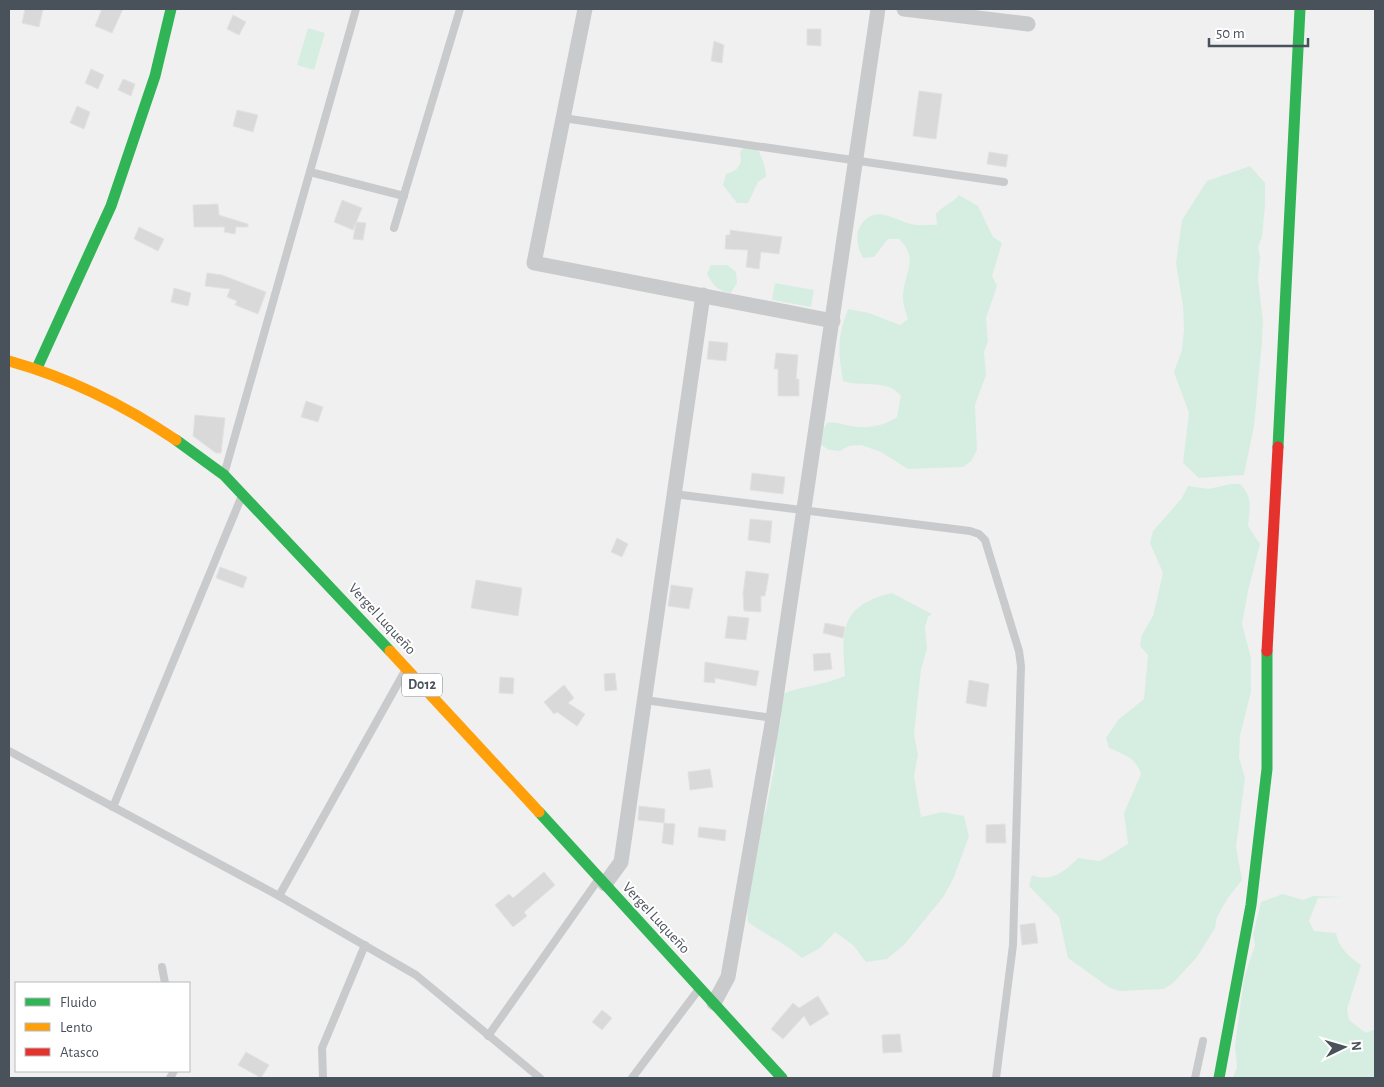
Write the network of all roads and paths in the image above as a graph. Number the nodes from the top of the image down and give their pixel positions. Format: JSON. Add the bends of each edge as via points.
{"nodes":[{"id":1,"x":171,"y":9,"type":"edge"},
{"id":2,"x":356,"y":9,"type":"edge"},
{"id":3,"x":460,"y":9,"type":"edge"},
{"id":4,"x":585,"y":9,"type":"edge"},
{"id":5,"x":878,"y":9,"type":"edge"},
{"id":6,"x":904,"y":9,"type":"edge"},
{"id":7,"x":1300,"y":9,"type":"edge"},
{"id":8,"x":1028,"y":24,"type":"dead end"},
{"id":9,"x":563,"y":118,"type":"junction"},
{"id":10,"x":856,"y":160,"type":"junction"},
{"id":11,"x":310,"y":172,"type":"junction"},
{"id":12,"x":1004,"y":182,"type":"dead end"},
{"id":13,"x":404,"y":196,"type":"junction"},
{"id":14,"x":394,"y":228,"type":"dead end"},
{"id":15,"x":703,"y":296,"type":"junction"},
{"id":16,"x":832,"y":321,"type":"junction"},
{"id":17,"x":9,"y":361,"type":"edge"},
{"id":18,"x":37,"y":368,"type":"junction"},
{"id":19,"x":224,"y":475,"type":"junction"},
{"id":20,"x":243,"y":494,"type":"junction"},
{"id":21,"x":674,"y":494,"type":"junction"},
{"id":22,"x":805,"y":511,"type":"junction"},
{"id":23,"x":406,"y":668,"type":"junction"},
{"id":24,"x":645,"y":700,"type":"junction"},
{"id":25,"x":773,"y":718,"type":"junction"},
{"id":26,"x":9,"y":751,"type":"edge"},
{"id":27,"x":113,"y":807,"type":"junction"},
{"id":28,"x":602,"y":881,"type":"junction"},
{"id":29,"x":279,"y":896,"type":"junction"},
{"id":30,"x":365,"y":945,"type":"junction"},
{"id":31,"x":162,"y":967,"type":"dead end"},
{"id":32,"x":165,"y":982,"type":"edge"},
{"id":33,"x":700,"y":987,"type":"junction"},
{"id":34,"x":714,"y":1003,"type":"junction"},
{"id":35,"x":488,"y":1036,"type":"junction"},
{"id":36,"x":1203,"y":1041,"type":"dead end"},
{"id":37,"x":323,"y":1078,"type":"edge"},
{"id":38,"x":540,"y":1078,"type":"edge"},
{"id":39,"x":632,"y":1078,"type":"edge"},
{"id":40,"x":782,"y":1078,"type":"edge"},
{"id":41,"x":996,"y":1078,"type":"edge"},
{"id":42,"x":1195,"y":1078,"type":"edge"},
{"id":43,"x":1219,"y":1078,"type":"edge"}],
"edges":[{"from":1,"to":18,"type":"street","via":[[155,76],[111,206]]},
{"from":2,"to":11,"type":"lane"},
{"from":3,"to":13,"type":"lane"},
{"from":4,"to":9,"type":"street"},
{"from":5,"to":10,"type":"street"},
{"from":6,"to":8,"type":"street"},
{"from":7,"to":43,"type":"street","via":[[1268,649],[1267,769],[1251,904]]},
{"from":9,"to":10,"type":"lane"},
{"from":9,"to":15,"type":"street","via":[[534,263]]},
{"from":10,"to":12,"type":"lane"},
{"from":10,"to":16,"type":"street"},
{"from":11,"to":13,"type":"lane"},
{"from":11,"to":19,"type":"lane"},
{"from":13,"to":14,"type":"lane"},
{"from":15,"to":16,"type":"street"},
{"from":15,"to":21,"type":"street"},
{"from":16,"to":22,"type":"street"},
{"from":17,"to":18,"type":"street","name":"Vergel Luqueño","number":"D012"},
{"from":18,"to":19,"type":"street","name":"Vergel Luqueño","number":"D012","via":[[71,380],[115,403]]},
{"from":19,"to":20,"type":"street","name":"Vergel Luqueño","number":"D012"},
{"from":20,"to":23,"type":"street","name":"Vergel Luqueño","number":"D012"},
{"from":20,"to":27,"type":"lane"},
{"from":21,"to":22,"type":"lane"},
{"from":21,"to":24,"type":"street"},
{"from":22,"to":25,"type":"street"},
{"from":22,"to":41,"type":"lane","via":[[970,531],[980,534],[990,550],[1021,666],[1013,945]]},
{"from":23,"to":28,"type":"street","name":"Vergel Luqueño","number":"D012"},
{"from":23,"to":29,"type":"lane"},
{"from":24,"to":25,"type":"lane"},
{"from":24,"to":28,"type":"street","via":[[621,862]]},
{"from":25,"to":34,"type":"street","via":[[728,977]]},
{"from":26,"to":27,"type":"lane"},
{"from":27,"to":29,"type":"lane"},
{"from":28,"to":33,"type":"street","name":"Vergel Luqueño","number":"D012"},
{"from":28,"to":35,"type":"lane"},
{"from":29,"to":30,"type":"lane"},
{"from":30,"to":35,"type":"lane","via":[[416,975]]},
{"from":30,"to":37,"type":"lane","via":[[322,1048]]},
{"from":31,"to":32,"type":"lane"},
{"from":33,"to":34,"type":"street","name":"Vergel Luqueño","number":"D012"},
{"from":33,"to":39,"type":"lane"},
{"from":34,"to":40,"type":"street","name":"Vergel Luqueño","number":"D012"},
{"from":35,"to":38,"type":"lane"},
{"from":36,"to":42,"type":"lane"}]}
